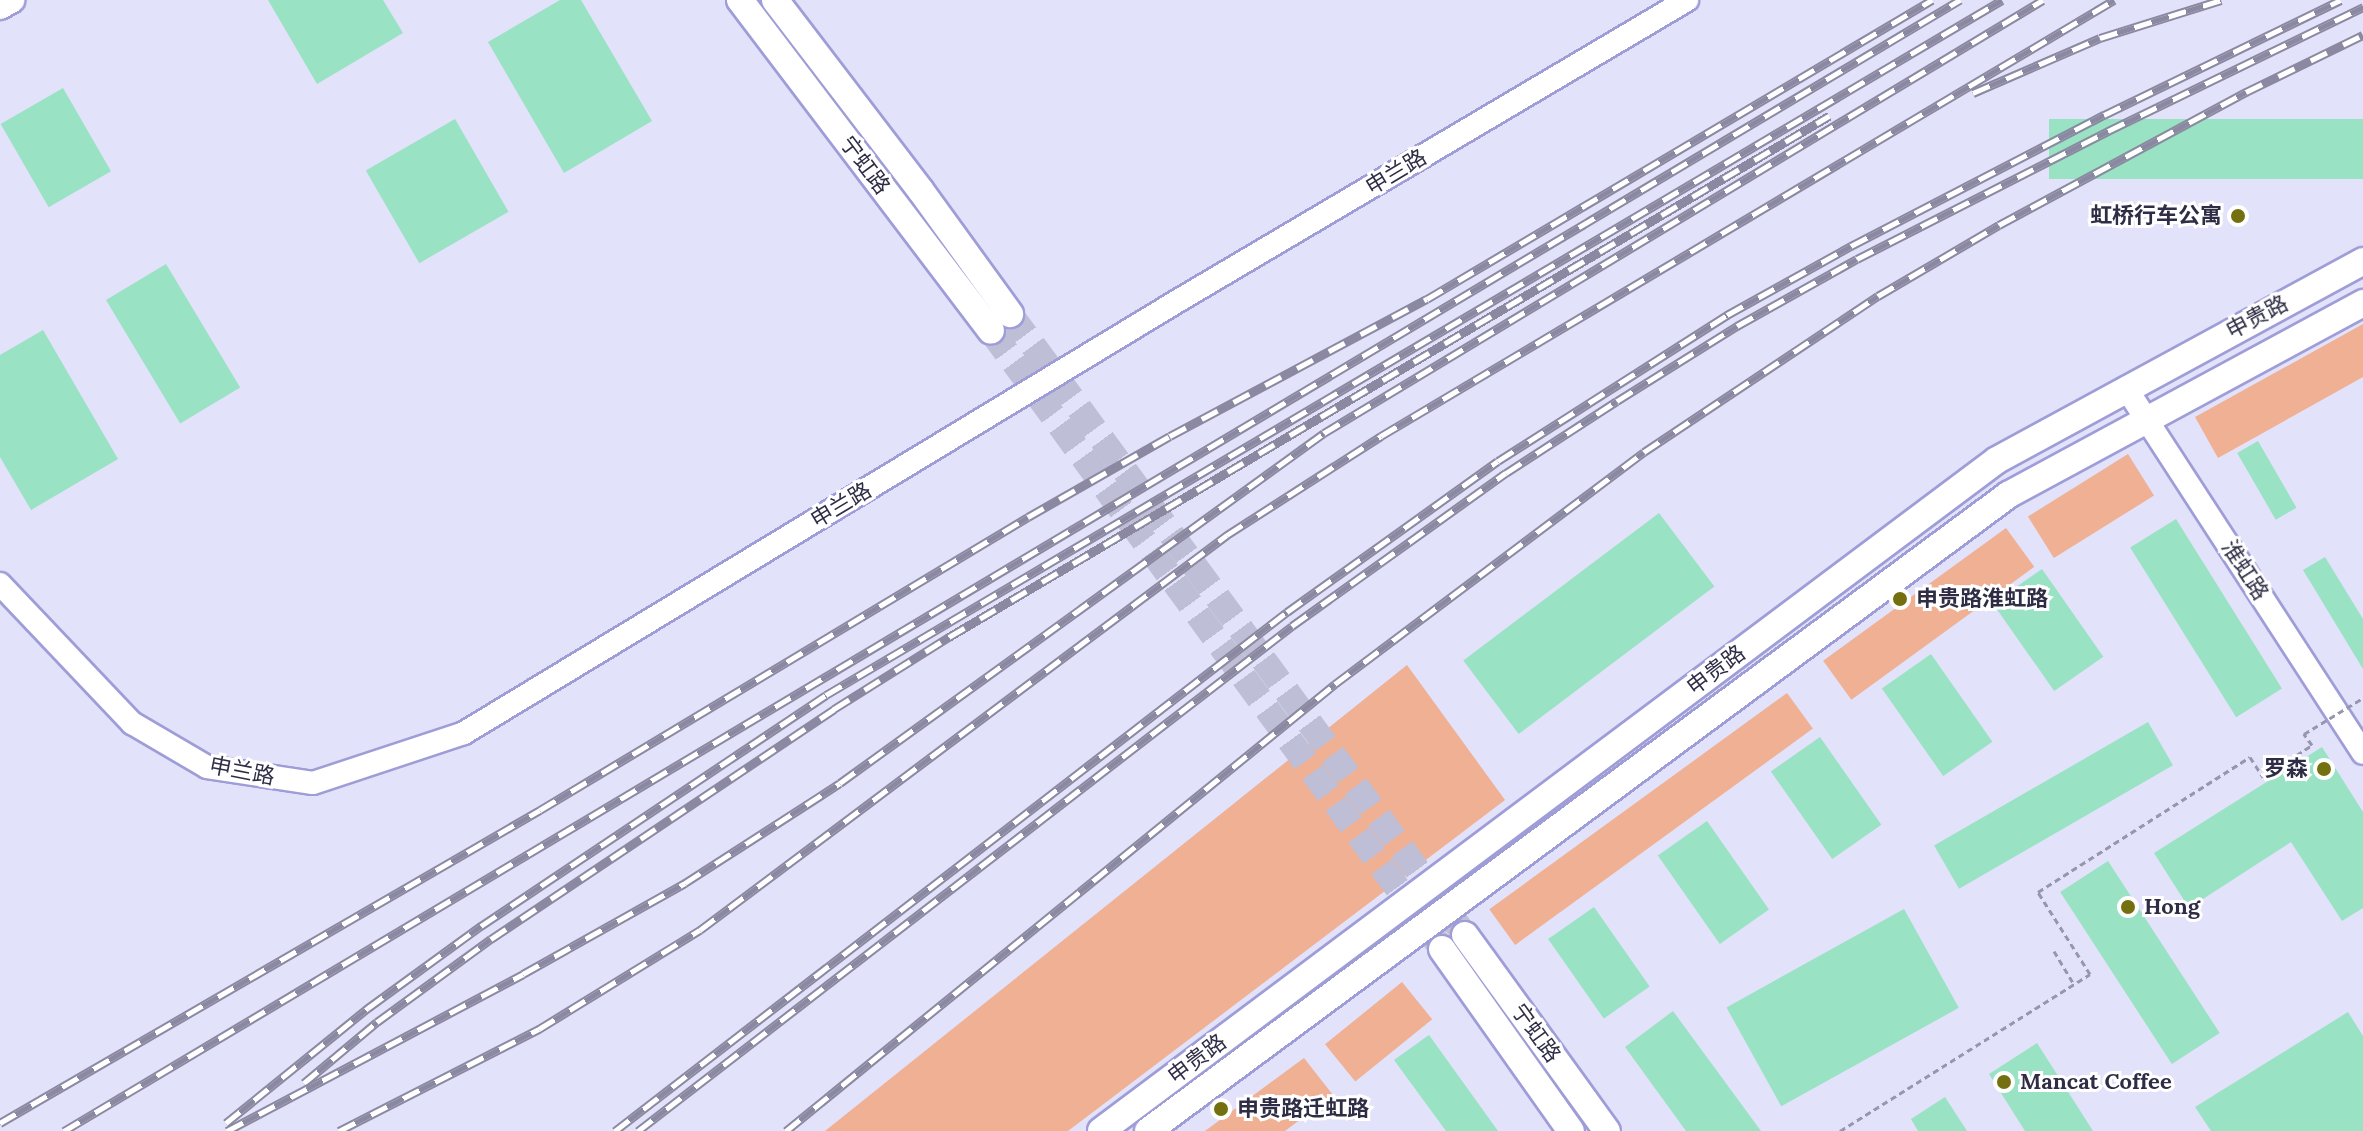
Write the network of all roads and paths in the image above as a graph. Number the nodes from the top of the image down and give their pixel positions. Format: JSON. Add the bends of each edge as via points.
{"nodes":[{"id":1,"x":11,"y":0,"type":"edge"},
{"id":2,"x":740,"y":0,"type":"edge"},
{"id":3,"x":775,"y":0,"type":"edge"},
{"id":4,"x":1687,"y":0,"type":"edge"},
{"id":5,"x":0,"y":6,"type":"edge"},
{"id":6,"x":2363,"y":261,"type":"edge"},
{"id":7,"x":2363,"y":303,"type":"edge"},
{"id":8,"x":2126,"y":388,"type":"junction"},
{"id":9,"x":2149,"y":422,"type":"junction"},
{"id":10,"x":0,"y":584,"type":"edge"},
{"id":11,"x":2363,"y":698,"type":"edge"},
{"id":12,"x":2337,"y":714,"type":"junction"},
{"id":13,"x":2363,"y":753,"type":"edge"},
{"id":14,"x":1465,"y":935,"type":"tunnel mouth"},
{"id":15,"x":1442,"y":949,"type":"tunnel mouth"},
{"id":16,"x":2054,"y":951,"type":"dead end"},
{"id":17,"x":2074,"y":984,"type":"junction"},
{"id":18,"x":1101,"y":1131,"type":"edge"},
{"id":19,"x":1148,"y":1131,"type":"edge"},
{"id":20,"x":1571,"y":1131,"type":"edge"},
{"id":21,"x":1607,"y":1131,"type":"edge"},
{"id":22,"x":1840,"y":1131,"type":"edge"}],
"edges":[{"from":1,"to":5,"type":"main road"},
{"from":2,"to":3,"type":"main road","name":"宁虹路","via":[[1000,323],[921,191]]},
{"from":4,"to":10,"type":"street","name":"申兰路","via":[[464,733],[313,783],[207,767],[132,723]]},
{"from":6,"to":8,"type":"main road","name":"申贵路"},
{"from":7,"to":9,"type":"main road","name":"申贵路"},
{"from":8,"to":9,"type":"street","name":"淮虹路"},
{"from":8,"to":18,"type":"main road","name":"申贵路","via":[[1997,460]]},
{"from":9,"to":12,"type":"street","name":"淮虹路"},
{"from":9,"to":19,"type":"main road","name":"申贵路","via":[[2008,495]]},
{"from":11,"to":12,"type":"path","bridge":true},
{"from":12,"to":13,"type":"street","name":"淮虹路"},
{"from":12,"to":17,"type":"path","bridge":true,"via":[[2304,734],[2312,745],[2263,777],[2250,757],[2038,892],[2090,974]]},
{"from":14,"to":21,"type":"main road","name":"宁虹路"},
{"from":15,"to":20,"type":"main road","name":"宁虹路"},
{"from":16,"to":17,"type":"path"},
{"from":17,"to":22,"type":"path","bridge":true}]}
